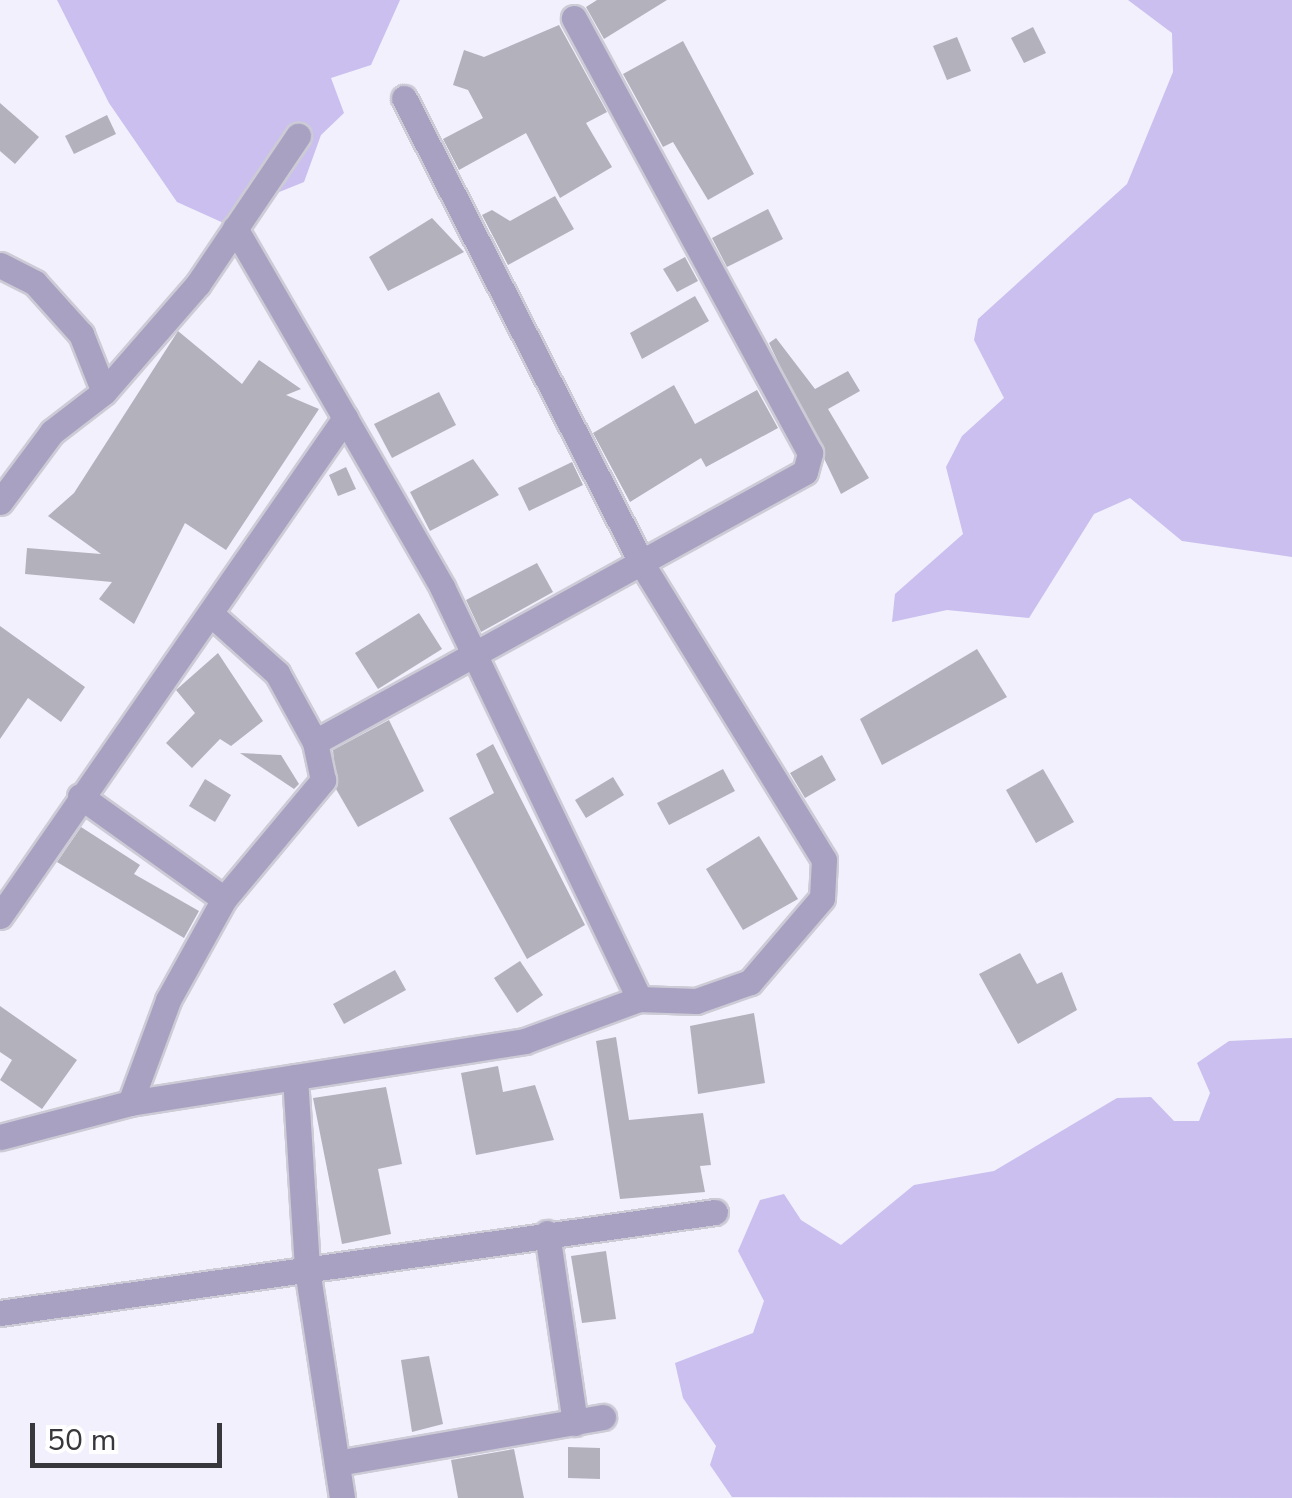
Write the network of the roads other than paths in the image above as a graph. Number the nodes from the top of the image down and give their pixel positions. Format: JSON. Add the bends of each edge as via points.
{"nodes":[{"id":1,"x":574,"y":18,"type":"dead end"},
{"id":2,"x":404,"y":98,"type":"dead end"},
{"id":3,"x":298,"y":136,"type":"dead end"},
{"id":4,"x":235,"y":228,"type":"junction"},
{"id":5,"x":0,"y":265,"type":"edge"},
{"id":6,"x":104,"y":392,"type":"junction"},
{"id":7,"x":345,"y":418,"type":"junction"},
{"id":8,"x":0,"y":502,"type":"edge"},
{"id":9,"x":642,"y":564,"type":"junction"},
{"id":10,"x":211,"y":614,"type":"junction"},
{"id":11,"x":476,"y":657,"type":"junction"},
{"id":12,"x":315,"y":742,"type":"junction"},
{"id":13,"x":80,"y":796,"type":"junction"},
{"id":14,"x":224,"y":899,"type":"junction"},
{"id":15,"x":4,"y":901,"type":"edge"},
{"id":16,"x":639,"y":999,"type":"junction"},
{"id":17,"x":295,"y":1076,"type":"junction"},
{"id":18,"x":130,"y":1103,"type":"junction"},
{"id":19,"x":0,"y":1137,"type":"edge"},
{"id":20,"x":714,"y":1212,"type":"dead end"},
{"id":21,"x":547,"y":1233,"type":"junction"},
{"id":22,"x":307,"y":1269,"type":"junction"},
{"id":23,"x":0,"y":1313,"type":"edge"},
{"id":24,"x":603,"y":1417,"type":"dead end"},
{"id":25,"x":575,"y":1423,"type":"junction"},
{"id":26,"x":336,"y":1463,"type":"junction"},
{"id":27,"x":342,"y":1498,"type":"edge"}],
"edges":[{"from":1,"to":9,"type":"street","via":[[810,453],[805,472]]},
{"from":2,"to":9,"type":"street"},
{"from":3,"to":4,"type":"street"},
{"from":4,"to":6,"type":"street"},
{"from":4,"to":7,"type":"street"},
{"from":5,"to":6,"type":"street","via":[[35,283],[81,334]]},
{"from":6,"to":8,"type":"street","via":[[52,432]]},
{"from":7,"to":10,"type":"street"},
{"from":7,"to":11,"type":"street"},
{"from":9,"to":11,"type":"street"},
{"from":9,"to":16,"type":"street","via":[[829,880],[750,982],[696,1000]]},
{"from":10,"to":12,"type":"street","via":[[277,672]]},
{"from":10,"to":13,"type":"street"},
{"from":11,"to":12,"type":"street"},
{"from":11,"to":16,"type":"street"},
{"from":12,"to":14,"type":"street","via":[[323,780],[316,793]]},
{"from":13,"to":14,"type":"street"},
{"from":13,"to":15,"type":"street"},
{"from":14,"to":18,"type":"street","via":[[168,1000]]},
{"from":16,"to":17,"type":"street","via":[[525,1041]]},
{"from":17,"to":18,"type":"street"},
{"from":17,"to":22,"type":"street"},
{"from":18,"to":19,"type":"street"},
{"from":20,"to":21,"type":"street"},
{"from":21,"to":22,"type":"street"},
{"from":21,"to":25,"type":"street"},
{"from":22,"to":23,"type":"street"},
{"from":22,"to":26,"type":"street"},
{"from":24,"to":25,"type":"street"},
{"from":25,"to":26,"type":"street"},
{"from":26,"to":27,"type":"street"}]}
